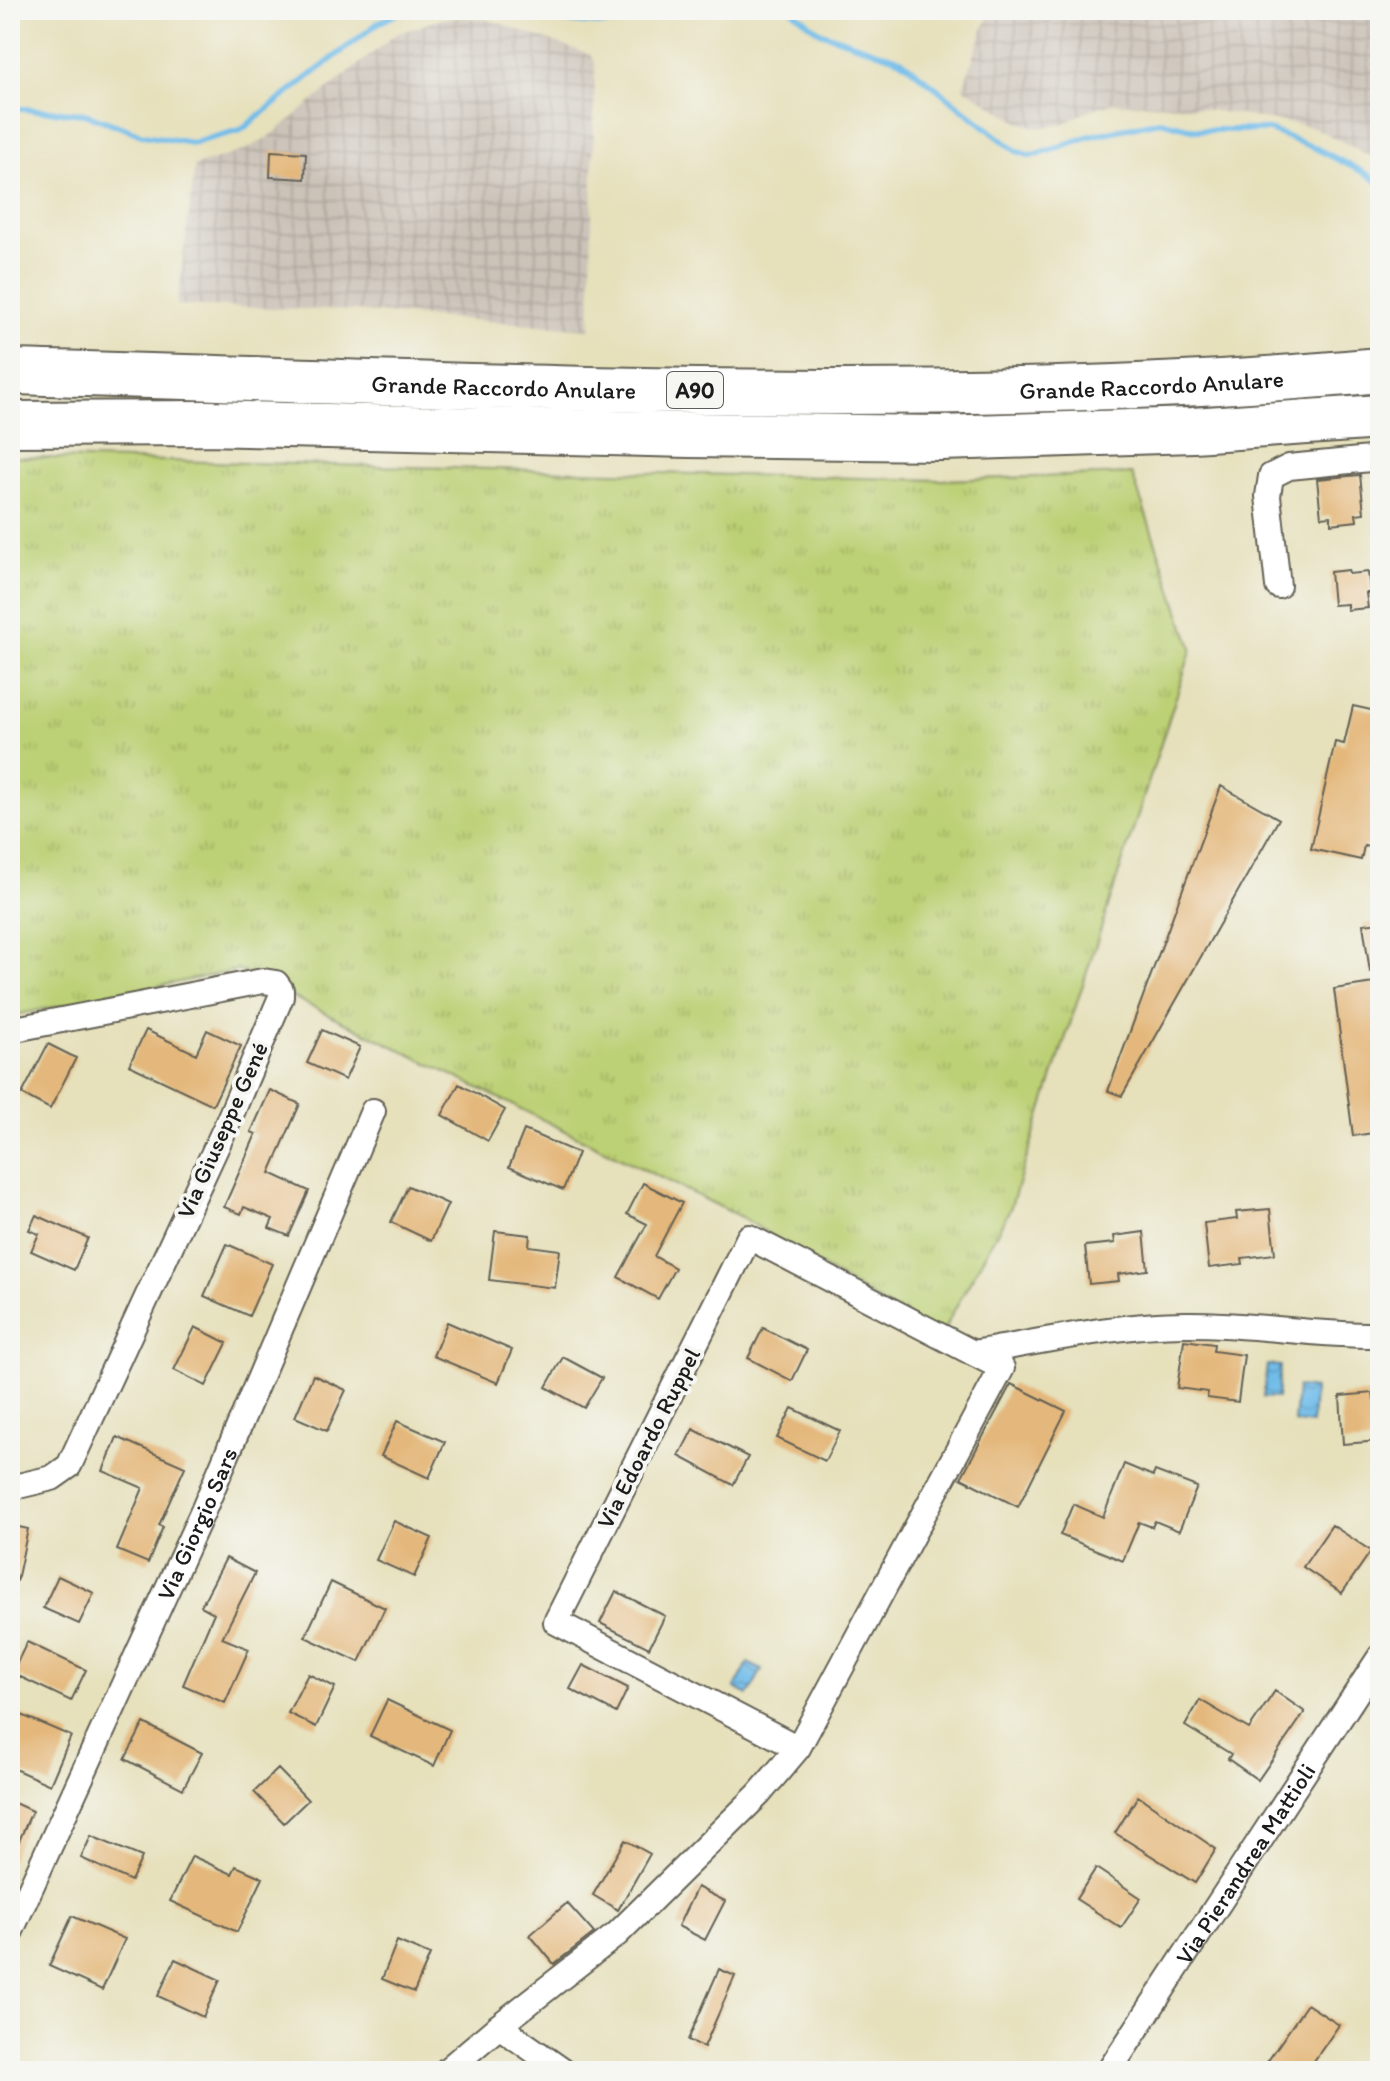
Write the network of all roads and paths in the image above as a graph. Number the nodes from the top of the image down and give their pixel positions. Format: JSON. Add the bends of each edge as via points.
{"nodes":[{"id":1,"x":1380,"y":370,"type":"edge"},
{"id":2,"x":10,"y":372,"type":"edge"},
{"id":3,"x":1380,"y":417,"type":"edge"},
{"id":4,"x":10,"y":424,"type":"edge"},
{"id":5,"x":1380,"y":458,"type":"edge"},
{"id":6,"x":1278,"y":586,"type":"dead end"},
{"id":7,"x":10,"y":1030,"type":"edge"},
{"id":8,"x":373,"y":1111,"type":"dead end"},
{"id":9,"x":1380,"y":1335,"type":"edge"},
{"id":10,"x":973,"y":1353,"type":"junction"},
{"id":11,"x":10,"y":1488,"type":"edge"},
{"id":12,"x":1380,"y":1657,"type":"edge"},
{"id":13,"x":798,"y":1748,"type":"junction"},
{"id":14,"x":10,"y":1933,"type":"edge"},
{"id":15,"x":499,"y":2026,"type":"junction"},
{"id":16,"x":446,"y":2071,"type":"edge"},
{"id":17,"x":563,"y":2071,"type":"edge"},
{"id":18,"x":1109,"y":2071,"type":"edge"}],
"edges":[{"from":1,"to":2,"type":"highway","name":"Grande Raccordo Anulare","number":"A90","via":[[938,393]]},
{"from":3,"to":4,"type":"highway","name":"Grande Raccordo Anulare","number":"A90","via":[[941,438]]},
{"from":5,"to":6,"type":"street","via":[[1289,467],[1271,476],[1268,496]]},
{"from":7,"to":11,"type":"street","name":"Via Giuseppe Gené","via":[[263,981],[276,983],[281,990],[227,1124],[74,1457],[52,1478]]},
{"from":8,"to":14,"type":"street","name":"Via Giorgio Sars","via":[[203,1511]]},
{"from":9,"to":10,"type":"street","via":[[1163,1325]]},
{"from":10,"to":13,"type":"street","name":"Via Edoardo Ruppel","via":[[1002,1368]]},
{"from":10,"to":13,"type":"street","name":"Via Edoardo Ruppel","via":[[749,1237],[556,1622]]},
{"from":12,"to":18,"type":"street","name":"Via Pierandrea Mattioli"},
{"from":13,"to":15,"type":"street","name":"Via Edoardo Ruppel","via":[[759,1794],[617,1934]]},
{"from":15,"to":16,"type":"street","name":"Via Edoardo Ruppel"},
{"from":15,"to":17,"type":"street"}]}
